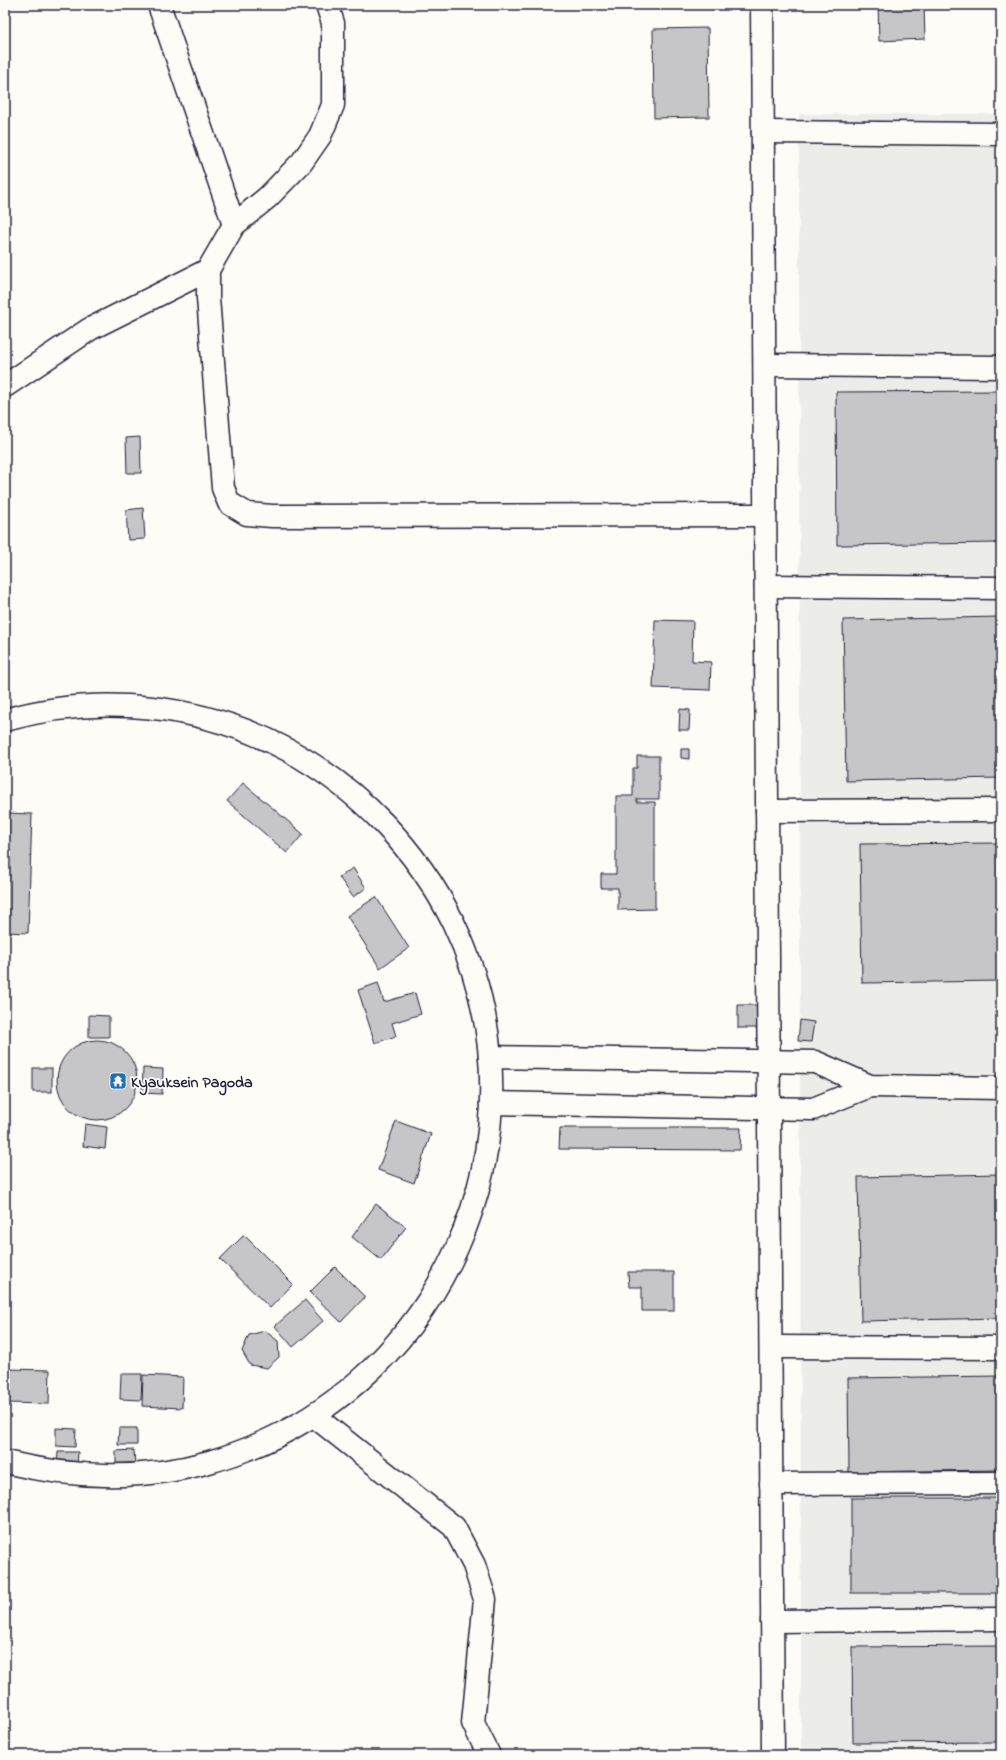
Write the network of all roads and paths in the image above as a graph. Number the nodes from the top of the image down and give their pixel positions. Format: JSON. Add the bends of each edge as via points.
{"nodes":[{"id":1,"x":159,"y":5,"type":"edge"},
{"id":2,"x":327,"y":5,"type":"edge"},
{"id":3,"x":762,"y":5,"type":"edge"},
{"id":4,"x":763,"y":132,"type":"junction"},
{"id":5,"x":1001,"y":134,"type":"edge"},
{"id":6,"x":234,"y":225,"type":"junction"},
{"id":7,"x":208,"y":270,"type":"junction"},
{"id":8,"x":765,"y":364,"type":"junction"},
{"id":9,"x":1001,"y":367,"type":"edge"},
{"id":10,"x":5,"y":386,"type":"edge"},
{"id":11,"x":765,"y":515,"type":"junction"},
{"id":12,"x":766,"y":586,"type":"junction"},
{"id":13,"x":1001,"y":588,"type":"edge"},
{"id":14,"x":5,"y":720,"type":"edge"},
{"id":15,"x":1001,"y":810,"type":"edge"},
{"id":16,"x":767,"y":811,"type":"junction"},
{"id":17,"x":490,"y":1057,"type":"junction"},
{"id":18,"x":769,"y":1061,"type":"junction"},
{"id":19,"x":870,"y":1086,"type":"junction"},
{"id":20,"x":1001,"y":1088,"type":"edge"},
{"id":21,"x":491,"y":1102,"type":"junction"},
{"id":22,"x":769,"y":1108,"type":"junction"},
{"id":23,"x":771,"y":1347,"type":"junction"},
{"id":24,"x":1001,"y":1348,"type":"edge"},
{"id":25,"x":314,"y":1416,"type":"junction"},
{"id":26,"x":5,"y":1462,"type":"edge"},
{"id":27,"x":1001,"y":1483,"type":"edge"},
{"id":28,"x":771,"y":1484,"type":"junction"},
{"id":29,"x":1001,"y":1619,"type":"edge"},
{"id":30,"x":772,"y":1621,"type":"junction"},
{"id":31,"x":489,"y":1755,"type":"edge"},
{"id":32,"x":772,"y":1755,"type":"edge"}],
"edges":[{"from":1,"to":6,"type":"street"},
{"from":2,"to":6,"type":"street","via":[[333,23],[333,105],[320,136],[302,162],[268,197]]},
{"from":3,"to":4,"type":"street"},
{"from":4,"to":5,"type":"street"},
{"from":4,"to":8,"type":"street"},
{"from":6,"to":7,"type":"street"},
{"from":7,"to":10,"type":"street","via":[[90,329]]},
{"from":7,"to":11,"type":"street","via":[[223,488],[229,503],[247,514]]},
{"from":8,"to":9,"type":"street"},
{"from":8,"to":11,"type":"street"},
{"from":11,"to":12,"type":"street"},
{"from":12,"to":13,"type":"street"},
{"from":12,"to":16,"type":"street"},
{"from":14,"to":17,"type":"street","via":[[69,707],[100,705],[160,708],[190,714],[248,732],[303,758],[328,775],[375,814],[415,860],[432,885],[461,939],[472,968],[480,997]]},
{"from":15,"to":16,"type":"street"},
{"from":16,"to":18,"type":"street"},
{"from":17,"to":18,"type":"street"},
{"from":17,"to":21,"type":"street"},
{"from":18,"to":19,"type":"street","via":[[815,1062]]},
{"from":18,"to":22,"type":"street"},
{"from":19,"to":20,"type":"street"},
{"from":19,"to":22,"type":"street","via":[[813,1109]]},
{"from":21,"to":22,"type":"street"},
{"from":21,"to":25,"type":"street","via":[[483,1170],[473,1209],[449,1266],[413,1324],[391,1350],[342,1396]]},
{"from":22,"to":23,"type":"street"},
{"from":23,"to":24,"type":"street"},
{"from":23,"to":28,"type":"street"},
{"from":25,"to":26,"type":"street","via":[[235,1454],[207,1463],[149,1474],[83,1475]]},
{"from":25,"to":31,"type":"street","via":[[454,1527],[474,1565],[485,1599],[473,1723]]},
{"from":27,"to":28,"type":"street"},
{"from":28,"to":30,"type":"street"},
{"from":29,"to":30,"type":"street"},
{"from":30,"to":32,"type":"street"}]}
